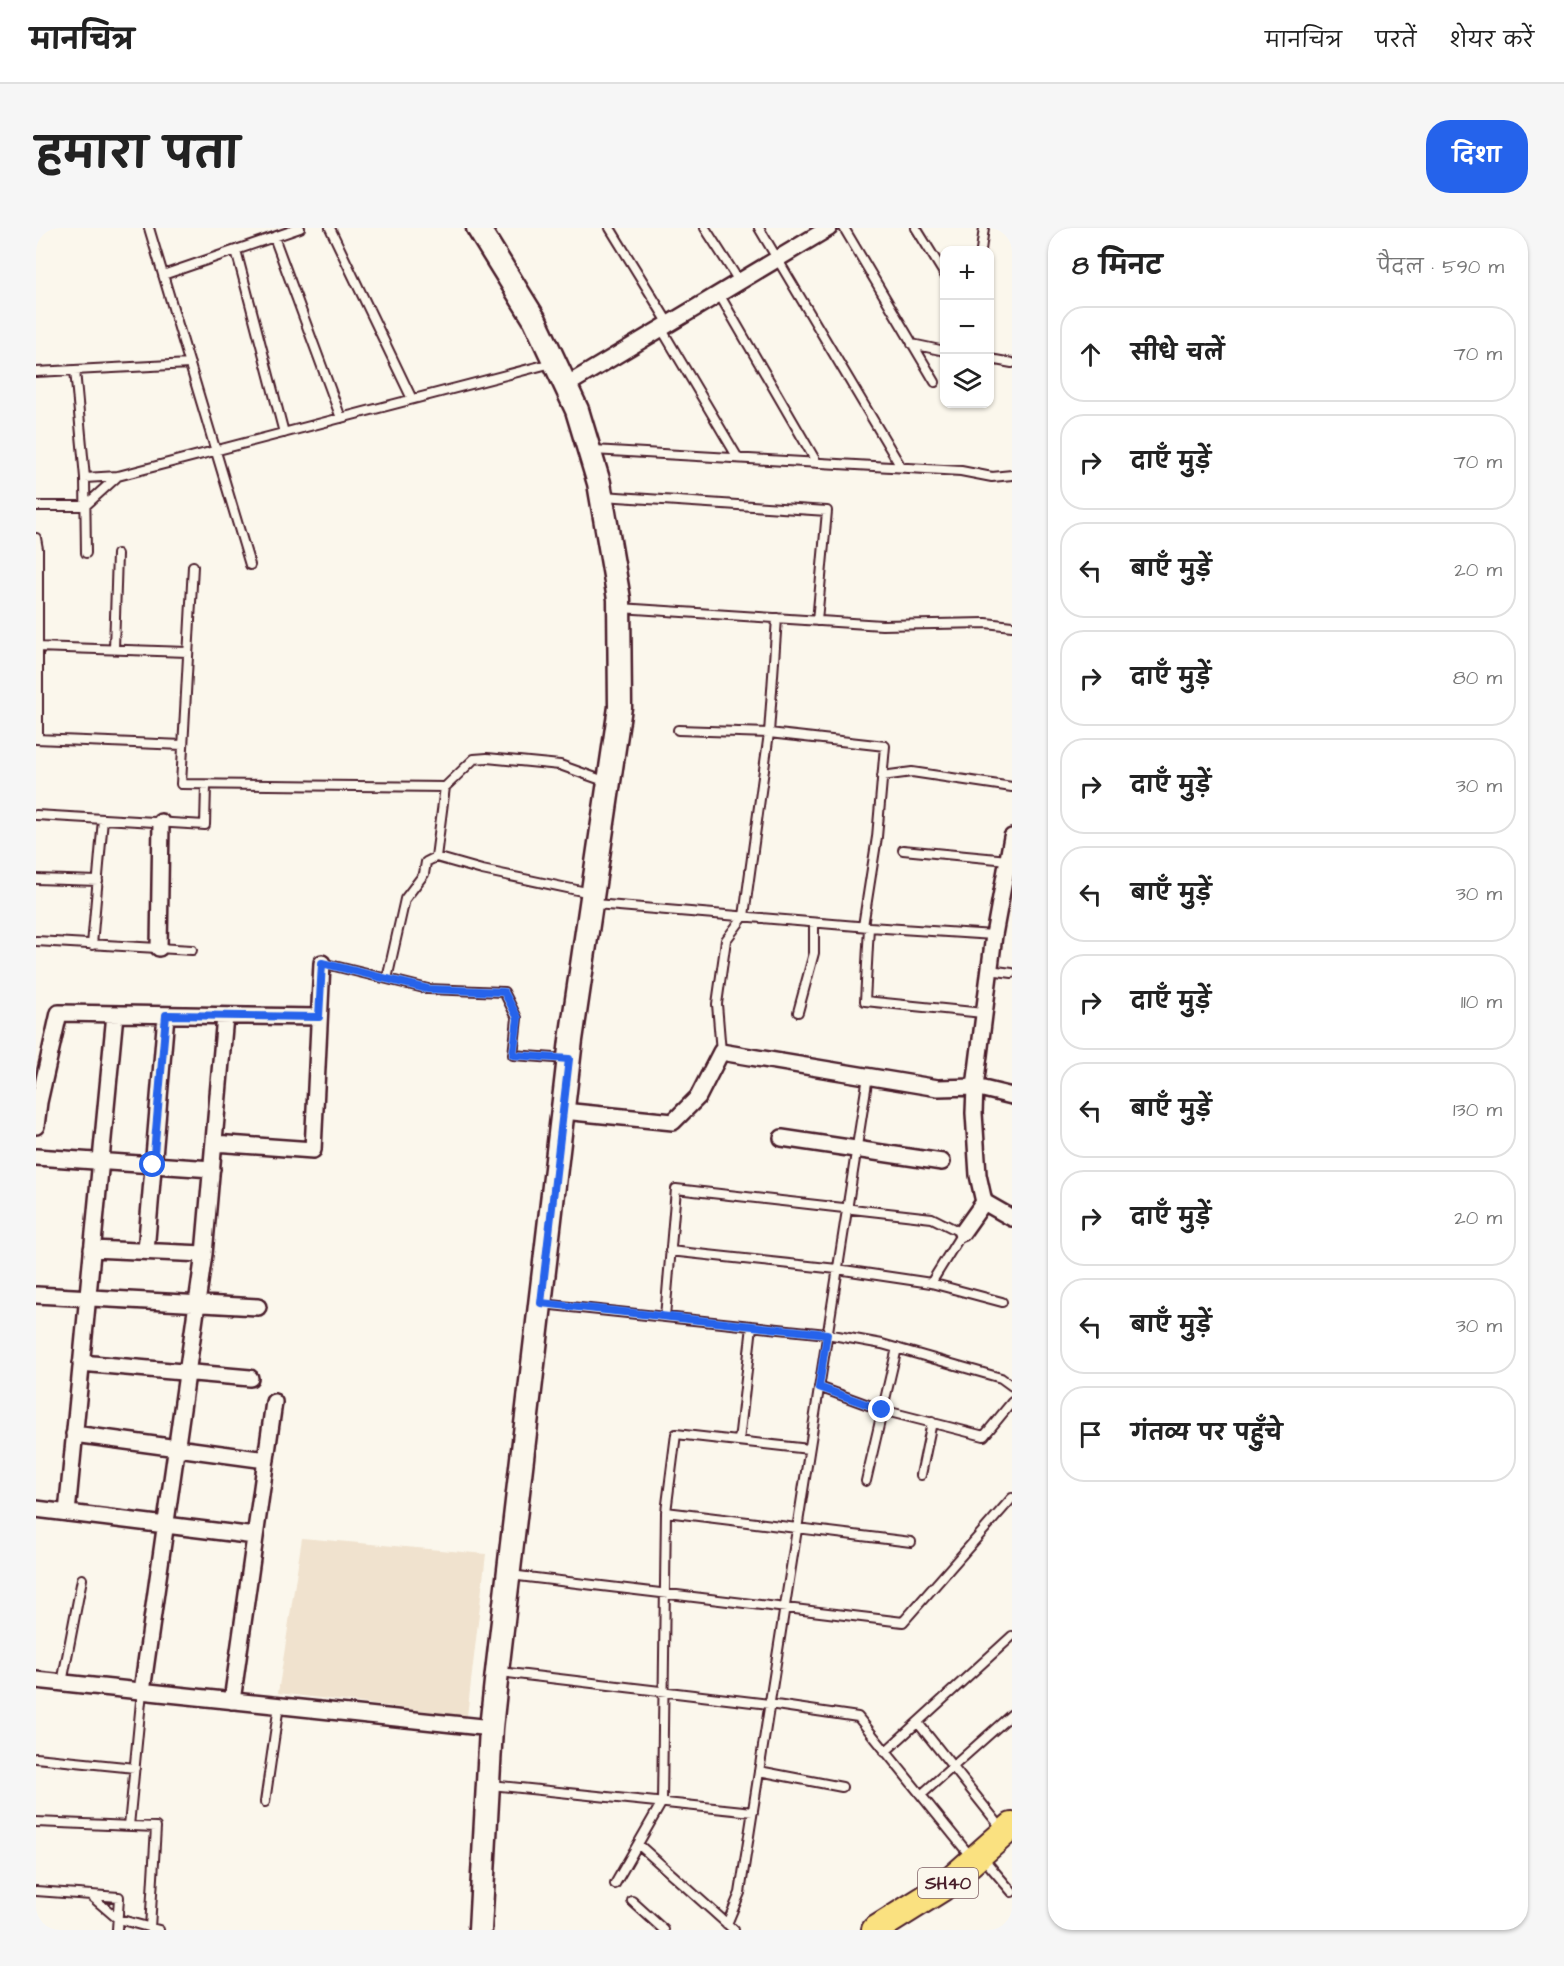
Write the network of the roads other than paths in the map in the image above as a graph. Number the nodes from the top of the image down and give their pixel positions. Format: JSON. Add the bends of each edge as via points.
{"nodes":[{"id":1,"x":149,"y":228,"type":"edge"},
{"id":2,"x":300,"y":228,"type":"edge"},
{"id":3,"x":330,"y":228,"type":"edge"},
{"id":4,"x":478,"y":228,"type":"edge"},
{"id":5,"x":610,"y":228,"type":"edge"},
{"id":6,"x":705,"y":228,"type":"edge"},
{"id":7,"x":759,"y":228,"type":"edge"},
{"id":8,"x":829,"y":228,"type":"edge"},
{"id":9,"x":844,"y":228,"type":"edge"},
{"id":10,"x":916,"y":228,"type":"edge"},
{"id":11,"x":984,"y":228,"type":"edge"},
{"id":12,"x":274,"y":237,"type":"junction"},
{"id":13,"x":982,"y":246,"type":"edge"},
{"id":14,"x":236,"y":250,"type":"junction"},
{"id":15,"x":778,"y":258,"type":"junction"},
{"id":16,"x":940,"y":267,"type":"edge"},
{"id":17,"x":163,"y":275,"type":"junction"},
{"id":18,"x":739,"y":281,"type":"junction"},
{"id":19,"x":719,"y":294,"type":"junction"},
{"id":20,"x":665,"y":326,"type":"junction"},
{"id":21,"x":912,"y":344,"type":"junction"},
{"id":22,"x":940,"y":350,"type":"edge"},
{"id":23,"x":994,"y":360,"type":"edge"},
{"id":24,"x":555,"y":362,"type":"junction"},
{"id":25,"x":1012,"y":363,"type":"edge"},
{"id":26,"x":190,"y":364,"type":"junction"},
{"id":27,"x":75,"y":370,"type":"junction"},
{"id":28,"x":36,"y":372,"type":"edge"},
{"id":29,"x":934,"y":382,"type":"dead end"},
{"id":30,"x":565,"y":386,"type":"junction"},
{"id":31,"x":412,"y":399,"type":"junction"},
{"id":32,"x":341,"y":418,"type":"junction"},
{"id":33,"x":284,"y":433,"type":"junction"},
{"id":34,"x":589,"y":449,"type":"junction"},
{"id":35,"x":217,"y":450,"type":"junction"},
{"id":36,"x":738,"y":458,"type":"junction"},
{"id":37,"x":817,"y":463,"type":"junction"},
{"id":38,"x":901,"y":467,"type":"junction"},
{"id":39,"x":1012,"y":475,"type":"edge"},
{"id":40,"x":118,"y":476,"type":"junction"},
{"id":41,"x":85,"y":478,"type":"junction"},
{"id":42,"x":601,"y":496,"type":"junction"},
{"id":43,"x":36,"y":506,"type":"edge"},
{"id":44,"x":85,"y":506,"type":"junction"},
{"id":45,"x":36,"y":538,"type":"edge"},
{"id":46,"x":86,"y":553,"type":"dead end"},
{"id":47,"x":117,"y":554,"type":"dead end"},
{"id":48,"x":250,"y":565,"type":"dead end"},
{"id":49,"x":193,"y":566,"type":"dead end"},
{"id":50,"x":619,"y":608,"type":"junction"},
{"id":51,"x":777,"y":618,"type":"junction"},
{"id":52,"x":817,"y":621,"type":"junction"},
{"id":53,"x":1012,"y":626,"type":"edge"},
{"id":54,"x":37,"y":647,"type":"edge"},
{"id":55,"x":114,"y":650,"type":"junction"},
{"id":56,"x":188,"y":652,"type":"junction"},
{"id":57,"x":678,"y":730,"type":"dead end"},
{"id":58,"x":770,"y":733,"type":"junction"},
{"id":59,"x":37,"y":739,"type":"edge"},
{"id":60,"x":183,"y":745,"type":"junction"},
{"id":61,"x":882,"y":776,"type":"junction"},
{"id":62,"x":609,"y":783,"type":"junction"},
{"id":63,"x":206,"y":785,"type":"junction"},
{"id":64,"x":445,"y":787,"type":"junction"},
{"id":65,"x":1012,"y":787,"type":"edge"},
{"id":66,"x":36,"y":815,"type":"edge"},
{"id":67,"x":103,"y":819,"type":"junction"},
{"id":68,"x":161,"y":822,"type":"junction"},
{"id":69,"x":1012,"y":837,"type":"edge"},
{"id":70,"x":903,"y":850,"type":"dead end"},
{"id":71,"x":436,"y":857,"type":"junction"},
{"id":72,"x":1008,"y":860,"type":"junction"},
{"id":73,"x":36,"y":879,"type":"edge"},
{"id":74,"x":98,"y":882,"type":"junction"},
{"id":75,"x":592,"y":899,"type":"junction"},
{"id":76,"x":744,"y":916,"type":"junction"},
{"id":77,"x":821,"y":923,"type":"junction"},
{"id":78,"x":866,"y":926,"type":"junction"},
{"id":79,"x":994,"y":934,"type":"junction"},
{"id":80,"x":36,"y":941,"type":"edge"},
{"id":81,"x":92,"y":945,"type":"junction"},
{"id":82,"x":159,"y":948,"type":"junction"},
{"id":83,"x":192,"y":950,"type":"dead end"},
{"id":84,"x":322,"y":963,"type":"joint"},
{"id":85,"x":989,"y":970,"type":"junction"},
{"id":86,"x":1012,"y":974,"type":"edge"},
{"id":87,"x":387,"y":979,"type":"junction"},
{"id":88,"x":798,"y":1012,"type":"dead end"},
{"id":89,"x":984,"y":1013,"type":"junction"},
{"id":90,"x":114,"y":1014,"type":"junction"},
{"id":91,"x":166,"y":1015,"type":"junction"},
{"id":92,"x":225,"y":1016,"type":"junction"},
{"id":93,"x":319,"y":1017,"type":"junction"},
{"id":94,"x":721,"y":1052,"type":"junction"},
{"id":95,"x":569,"y":1059,"type":"junction"},
{"id":96,"x":868,"y":1076,"type":"junction"},
{"id":97,"x":975,"y":1087,"type":"junction"},
{"id":98,"x":1012,"y":1096,"type":"edge"},
{"id":99,"x":37,"y":1102,"type":"edge"},
{"id":100,"x":563,"y":1111,"type":"junction"},
{"id":101,"x":36,"y":1126,"type":"edge"},
{"id":102,"x":782,"y":1138,"type":"dead end"},
{"id":103,"x":214,"y":1143,"type":"junction"},
{"id":104,"x":856,"y":1149,"type":"junction"},
{"id":105,"x":36,"y":1157,"type":"edge"},
{"id":106,"x":100,"y":1161,"type":"junction"},
{"id":107,"x":942,"y":1162,"type":"dead end"},
{"id":108,"x":153,"y":1165,"type":"junction"},
{"id":109,"x":212,"y":1169,"type":"junction"},
{"id":110,"x":984,"y":1202,"type":"junction"},
{"id":111,"x":847,"y":1208,"type":"junction"},
{"id":112,"x":1012,"y":1218,"type":"edge"},
{"id":113,"x":962,"y":1233,"type":"junction"},
{"id":114,"x":92,"y":1249,"type":"junction"},
{"id":115,"x":146,"y":1251,"type":"junction"},
{"id":116,"x":670,"y":1251,"type":"junction"},
{"id":117,"x":204,"y":1254,"type":"junction"},
{"id":118,"x":837,"y":1269,"type":"junction"},
{"id":119,"x":931,"y":1283,"type":"junction"},
{"id":120,"x":36,"y":1295,"type":"edge"},
{"id":121,"x":88,"y":1298,"type":"junction"},
{"id":122,"x":1002,"y":1302,"type":"dead end"},
{"id":123,"x":197,"y":1303,"type":"junction"},
{"id":124,"x":541,"y":1303,"type":"junction"},
{"id":125,"x":258,"y":1306,"type":"dead end"},
{"id":126,"x":664,"y":1317,"type":"junction"},
{"id":127,"x":752,"y":1326,"type":"junction"},
{"id":128,"x":827,"y":1334,"type":"junction"},
{"id":129,"x":897,"y":1348,"type":"junction"},
{"id":130,"x":81,"y":1363,"type":"junction"},
{"id":131,"x":187,"y":1372,"type":"junction"},
{"id":132,"x":250,"y":1378,"type":"dead end"},
{"id":133,"x":1012,"y":1386,"type":"edge"},
{"id":134,"x":819,"y":1387,"type":"junction"},
{"id":135,"x":274,"y":1402,"type":"dead end"},
{"id":136,"x":1012,"y":1402,"type":"edge"},
{"id":137,"x":882,"y":1410,"type":"junction"},
{"id":138,"x":932,"y":1422,"type":"junction"},
{"id":139,"x":74,"y":1434,"type":"junction"},
{"id":140,"x":739,"y":1441,"type":"junction"},
{"id":141,"x":176,"y":1448,"type":"junction"},
{"id":142,"x":809,"y":1449,"type":"junction"},
{"id":143,"x":266,"y":1460,"type":"junction"},
{"id":144,"x":921,"y":1475,"type":"dead end"},
{"id":145,"x":866,"y":1481,"type":"dead end"},
{"id":146,"x":1012,"y":1498,"type":"edge"},
{"id":147,"x":36,"y":1509,"type":"edge"},
{"id":148,"x":666,"y":1512,"type":"junction"},
{"id":149,"x":67,"y":1513,"type":"junction"},
{"id":150,"x":165,"y":1525,"type":"junction"},
{"id":151,"x":797,"y":1528,"type":"junction"},
{"id":152,"x":255,"y":1536,"type":"junction"},
{"id":153,"x":911,"y":1542,"type":"dead end"},
{"id":154,"x":509,"y":1575,"type":"junction"},
{"id":155,"x":82,"y":1579,"type":"dead end"},
{"id":156,"x":665,"y":1593,"type":"junction"},
{"id":157,"x":784,"y":1608,"type":"junction"},
{"id":158,"x":1012,"y":1636,"type":"edge"},
{"id":159,"x":497,"y":1672,"type":"junction"},
{"id":160,"x":36,"y":1680,"type":"edge"},
{"id":161,"x":62,"y":1683,"type":"junction"},
{"id":162,"x":142,"y":1691,"type":"junction"},
{"id":163,"x":663,"y":1692,"type":"junction"},
{"id":164,"x":232,"y":1701,"type":"junction"},
{"id":165,"x":769,"y":1704,"type":"junction"},
{"id":166,"x":279,"y":1705,"type":"junction"},
{"id":167,"x":1012,"y":1714,"type":"edge"},
{"id":168,"x":918,"y":1723,"type":"junction"},
{"id":169,"x":491,"y":1728,"type":"junction"},
{"id":170,"x":885,"y":1752,"type":"junction"},
{"id":171,"x":36,"y":1758,"type":"edge"},
{"id":172,"x":135,"y":1768,"type":"junction"},
{"id":173,"x":953,"y":1768,"type":"junction"},
{"id":174,"x":759,"y":1771,"type":"junction"},
{"id":175,"x":487,"y":1785,"type":"junction"},
{"id":176,"x":842,"y":1787,"type":"dead end"},
{"id":177,"x":921,"y":1795,"type":"junction"},
{"id":178,"x":265,"y":1802,"type":"dead end"},
{"id":179,"x":662,"y":1802,"type":"junction"},
{"id":180,"x":753,"y":1812,"type":"junction"},
{"id":181,"x":36,"y":1822,"type":"edge"},
{"id":182,"x":129,"y":1826,"type":"junction"},
{"id":183,"x":1008,"y":1829,"type":"edge"},
{"id":184,"x":638,"y":1844,"type":"junction"},
{"id":185,"x":977,"y":1857,"type":"junction"},
{"id":186,"x":615,"y":1884,"type":"dead end"},
{"id":187,"x":36,"y":1891,"type":"edge"},
{"id":188,"x":1012,"y":1892,"type":"edge"},
{"id":189,"x":90,"y":1895,"type":"junction"},
{"id":190,"x":632,"y":1901,"type":"dead end"},
{"id":191,"x":118,"y":1919,"type":"junction"},
{"id":192,"x":727,"y":1924,"type":"junction"},
{"id":193,"x":150,"y":1928,"type":"junction"},
{"id":194,"x":117,"y":1930,"type":"edge"},
{"id":195,"x":159,"y":1930,"type":"edge"},
{"id":196,"x":480,"y":1930,"type":"edge"},
{"id":197,"x":664,"y":1930,"type":"edge"},
{"id":198,"x":734,"y":1930,"type":"edge"},
{"id":199,"x":875,"y":1930,"type":"edge"}],
"edges":[{"from":1,"to":17,"type":"lane"},
{"from":2,"to":12,"type":"lane"},
{"from":3,"to":31,"type":"lane"},
{"from":4,"to":24,"type":"street","via":[[536,320]]},
{"from":5,"to":20,"type":"lane"},
{"from":6,"to":18,"type":"lane"},
{"from":7,"to":15,"type":"lane"},
{"from":8,"to":15,"type":"street"},
{"from":9,"to":21,"type":"lane"},
{"from":10,"to":16,"type":"lane"},
{"from":11,"to":13,"type":"lane"},
{"from":12,"to":14,"type":"lane"},
{"from":12,"to":32,"type":"lane"},
{"from":14,"to":17,"type":"lane"},
{"from":14,"to":33,"type":"lane"},
{"from":15,"to":18,"type":"street"},
{"from":15,"to":38,"type":"lane"},
{"from":17,"to":26,"type":"lane"},
{"from":18,"to":19,"type":"street"},
{"from":19,"to":20,"type":"street"},
{"from":19,"to":37,"type":"lane"},
{"from":20,"to":30,"type":"street"},
{"from":20,"to":36,"type":"lane"},
{"from":21,"to":22,"type":"lane"},
{"from":21,"to":29,"type":"lane"},
{"from":23,"to":25,"type":"lane"},
{"from":24,"to":30,"type":"street"},
{"from":24,"to":31,"type":"lane"},
{"from":26,"to":27,"type":"lane"},
{"from":26,"to":35,"type":"lane"},
{"from":27,"to":28,"type":"lane"},
{"from":27,"to":41,"type":"lane"},
{"from":30,"to":34,"type":"street"},
{"from":31,"to":32,"type":"lane"},
{"from":32,"to":33,"type":"lane"},
{"from":33,"to":35,"type":"lane"},
{"from":34,"to":36,"type":"lane"},
{"from":34,"to":42,"type":"street"},
{"from":35,"to":40,"type":"lane"},
{"from":35,"to":48,"type":"lane"},
{"from":36,"to":37,"type":"lane"},
{"from":37,"to":38,"type":"lane"},
{"from":38,"to":39,"type":"lane","via":[[992,477]]},
{"from":40,"to":41,"type":"lane"},
{"from":40,"to":44,"type":"lane"},
{"from":41,"to":44,"type":"lane"},
{"from":42,"to":50,"type":"street"},
{"from":42,"to":52,"type":"lane","via":[[826,511]]},
{"from":43,"to":44,"type":"lane"},
{"from":44,"to":46,"type":"lane"},
{"from":45,"to":54,"type":"lane"},
{"from":47,"to":55,"type":"lane"},
{"from":49,"to":56,"type":"lane"},
{"from":50,"to":51,"type":"lane"},
{"from":50,"to":62,"type":"street","via":[[620,707]]},
{"from":51,"to":52,"type":"lane"},
{"from":51,"to":58,"type":"lane"},
{"from":52,"to":53,"type":"lane"},
{"from":54,"to":55,"type":"lane"},
{"from":54,"to":59,"type":"lane"},
{"from":55,"to":56,"type":"lane"},
{"from":56,"to":60,"type":"lane"},
{"from":57,"to":58,"type":"lane"},
{"from":58,"to":61,"type":"lane","via":[[885,746]]},
{"from":58,"to":76,"type":"lane"},
{"from":59,"to":60,"type":"lane"},
{"from":60,"to":63,"type":"lane","via":[[181,784]]},
{"from":61,"to":65,"type":"lane","via":[[912,772]]},
{"from":61,"to":78,"type":"lane"},
{"from":62,"to":64,"type":"lane","via":[[560,765],[486,758],[474,759]]},
{"from":62,"to":75,"type":"street"},
{"from":63,"to":64,"type":"lane"},
{"from":63,"to":68,"type":"lane","via":[[205,825]]},
{"from":64,"to":71,"type":"lane"},
{"from":66,"to":67,"type":"lane"},
{"from":67,"to":68,"type":"lane"},
{"from":67,"to":74,"type":"lane"},
{"from":68,"to":82,"type":"street"},
{"from":69,"to":72,"type":"street"},
{"from":70,"to":72,"type":"lane"},
{"from":71,"to":75,"type":"lane"},
{"from":71,"to":87,"type":"lane","via":[[426,862],[424,874],[405,899]]},
{"from":72,"to":79,"type":"street"},
{"from":73,"to":74,"type":"lane"},
{"from":74,"to":81,"type":"lane"},
{"from":75,"to":76,"type":"lane"},
{"from":75,"to":95,"type":"street"},
{"from":76,"to":77,"type":"lane"},
{"from":76,"to":94,"type":"lane","via":[[726,940],[717,1004]]},
{"from":77,"to":78,"type":"lane"},
{"from":77,"to":88,"type":"lane","via":[[814,923],[813,953]]},
{"from":78,"to":79,"type":"lane"},
{"from":78,"to":89,"type":"lane","via":[[865,1001]]},
{"from":79,"to":85,"type":"street"},
{"from":80,"to":81,"type":"lane"},
{"from":81,"to":82,"type":"lane"},
{"from":82,"to":83,"type":"lane"},
{"from":84,"to":87,"type":"lane"},
{"from":84,"to":93,"type":"street"},
{"from":85,"to":86,"type":"lane"},
{"from":85,"to":89,"type":"street"},
{"from":87,"to":95,"type":"lane","via":[[428,989],[504,992],[518,1018],[513,1055]]},
{"from":89,"to":97,"type":"street"},
{"from":90,"to":91,"type":"street"},
{"from":90,"to":99,"type":"street","via":[[59,1013]]},
{"from":90,"to":106,"type":"street"},
{"from":91,"to":92,"type":"street"},
{"from":91,"to":108,"type":"street"},
{"from":92,"to":93,"type":"street"},
{"from":92,"to":103,"type":"street"},
{"from":93,"to":103,"type":"street","via":[[313,1150]]},
{"from":94,"to":96,"type":"street"},
{"from":94,"to":100,"type":"street","via":[[698,1097],[673,1122]]},
{"from":95,"to":100,"type":"street"},
{"from":96,"to":97,"type":"street","via":[[938,1088]]},
{"from":96,"to":104,"type":"lane"},
{"from":97,"to":98,"type":"street"},
{"from":97,"to":110,"type":"street","via":[[978,1175]]},
{"from":99,"to":101,"type":"street"},
{"from":100,"to":124,"type":"street"},
{"from":102,"to":104,"type":"street"},
{"from":103,"to":109,"type":"street"},
{"from":104,"to":107,"type":"street"},
{"from":104,"to":111,"type":"lane"},
{"from":105,"to":106,"type":"street"},
{"from":106,"to":108,"type":"street"},
{"from":106,"to":114,"type":"street"},
{"from":108,"to":109,"type":"street"},
{"from":108,"to":115,"type":"street"},
{"from":109,"to":117,"type":"street"},
{"from":110,"to":112,"type":"street"},
{"from":110,"to":113,"type":"street"},
{"from":111,"to":113,"type":"lane","via":[[932,1218]]},
{"from":111,"to":116,"type":"lane","via":[[676,1189]]},
{"from":111,"to":118,"type":"lane"},
{"from":113,"to":119,"type":"lane"},
{"from":114,"to":115,"type":"street"},
{"from":114,"to":121,"type":"street"},
{"from":115,"to":117,"type":"street"},
{"from":116,"to":118,"type":"lane"},
{"from":116,"to":126,"type":"lane"},
{"from":117,"to":123,"type":"street"},
{"from":118,"to":119,"type":"lane"},
{"from":118,"to":128,"type":"lane"},
{"from":119,"to":122,"type":"lane"},
{"from":120,"to":121,"type":"street"},
{"from":121,"to":123,"type":"street"},
{"from":121,"to":130,"type":"street"},
{"from":123,"to":125,"type":"street"},
{"from":123,"to":131,"type":"street"},
{"from":124,"to":126,"type":"lane"},
{"from":124,"to":154,"type":"street"},
{"from":126,"to":127,"type":"lane"},
{"from":127,"to":128,"type":"lane"},
{"from":127,"to":140,"type":"lane"},
{"from":128,"to":129,"type":"lane"},
{"from":128,"to":134,"type":"lane"},
{"from":129,"to":133,"type":"lane","via":[[1002,1378]]},
{"from":129,"to":137,"type":"lane"},
{"from":130,"to":131,"type":"street"},
{"from":130,"to":139,"type":"street"},
{"from":131,"to":132,"type":"street"},
{"from":131,"to":141,"type":"street"},
{"from":134,"to":137,"type":"lane"},
{"from":134,"to":142,"type":"lane"},
{"from":135,"to":143,"type":"street"},
{"from":136,"to":138,"type":"lane","via":[[984,1436]]},
{"from":137,"to":138,"type":"lane"},
{"from":137,"to":145,"type":"lane"},
{"from":138,"to":144,"type":"lane"},
{"from":139,"to":141,"type":"street"},
{"from":139,"to":149,"type":"street"},
{"from":140,"to":142,"type":"lane"},
{"from":140,"to":148,"type":"lane","via":[[676,1434]]},
{"from":141,"to":143,"type":"street"},
{"from":141,"to":150,"type":"street"},
{"from":142,"to":151,"type":"lane"},
{"from":143,"to":152,"type":"street"},
{"from":146,"to":157,"type":"lane","via":[[903,1622]]},
{"from":147,"to":149,"type":"street"},
{"from":148,"to":151,"type":"lane"},
{"from":148,"to":156,"type":"lane"},
{"from":149,"to":150,"type":"street"},
{"from":150,"to":152,"type":"street"},
{"from":150,"to":162,"type":"street"},
{"from":151,"to":153,"type":"lane"},
{"from":151,"to":157,"type":"lane"},
{"from":152,"to":164,"type":"street"},
{"from":154,"to":156,"type":"lane"},
{"from":154,"to":159,"type":"street"},
{"from":155,"to":161,"type":"lane"},
{"from":156,"to":157,"type":"lane"},
{"from":156,"to":163,"type":"lane"},
{"from":157,"to":165,"type":"lane"},
{"from":158,"to":168,"type":"lane"},
{"from":159,"to":163,"type":"lane"},
{"from":159,"to":169,"type":"street"},
{"from":160,"to":161,"type":"street"},
{"from":161,"to":162,"type":"street"},
{"from":162,"to":164,"type":"street"},
{"from":162,"to":172,"type":"lane"},
{"from":163,"to":165,"type":"lane"},
{"from":163,"to":179,"type":"lane"},
{"from":164,"to":166,"type":"street"},
{"from":165,"to":170,"type":"lane","via":[[858,1717]]},
{"from":165,"to":174,"type":"lane"},
{"from":166,"to":169,"type":"street"},
{"from":166,"to":178,"type":"lane"},
{"from":167,"to":173,"type":"lane"},
{"from":168,"to":170,"type":"lane"},
{"from":168,"to":173,"type":"lane"},
{"from":169,"to":175,"type":"street"},
{"from":170,"to":177,"type":"lane"},
{"from":171,"to":172,"type":"lane"},
{"from":172,"to":182,"type":"lane"},
{"from":173,"to":177,"type":"lane"},
{"from":173,"to":183,"type":"lane"},
{"from":174,"to":176,"type":"lane"},
{"from":174,"to":180,"type":"lane"},
{"from":175,"to":179,"type":"lane"},
{"from":175,"to":196,"type":"street"},
{"from":177,"to":185,"type":"lane"},
{"from":179,"to":180,"type":"lane"},
{"from":179,"to":184,"type":"lane"},
{"from":180,"to":192,"type":"lane","via":[[740,1893]]},
{"from":181,"to":182,"type":"lane"},
{"from":182,"to":193,"type":"lane","via":[[156,1827]]},
{"from":183,"to":185,"type":"main road","number":"SH40"},
{"from":184,"to":186,"type":"lane"},
{"from":184,"to":192,"type":"lane"},
{"from":185,"to":188,"type":"lane"},
{"from":185,"to":199,"type":"main road","number":"SH40","via":[[942,1888]]},
{"from":187,"to":189,"type":"lane"},
{"from":189,"to":191,"type":"lane"},
{"from":189,"to":191,"type":"lane","via":[[120,1897]]},
{"from":190,"to":197,"type":"lane"},
{"from":191,"to":193,"type":"lane"},
{"from":191,"to":194,"type":"lane"},
{"from":192,"to":198,"type":"lane"},
{"from":193,"to":195,"type":"lane"}]}
